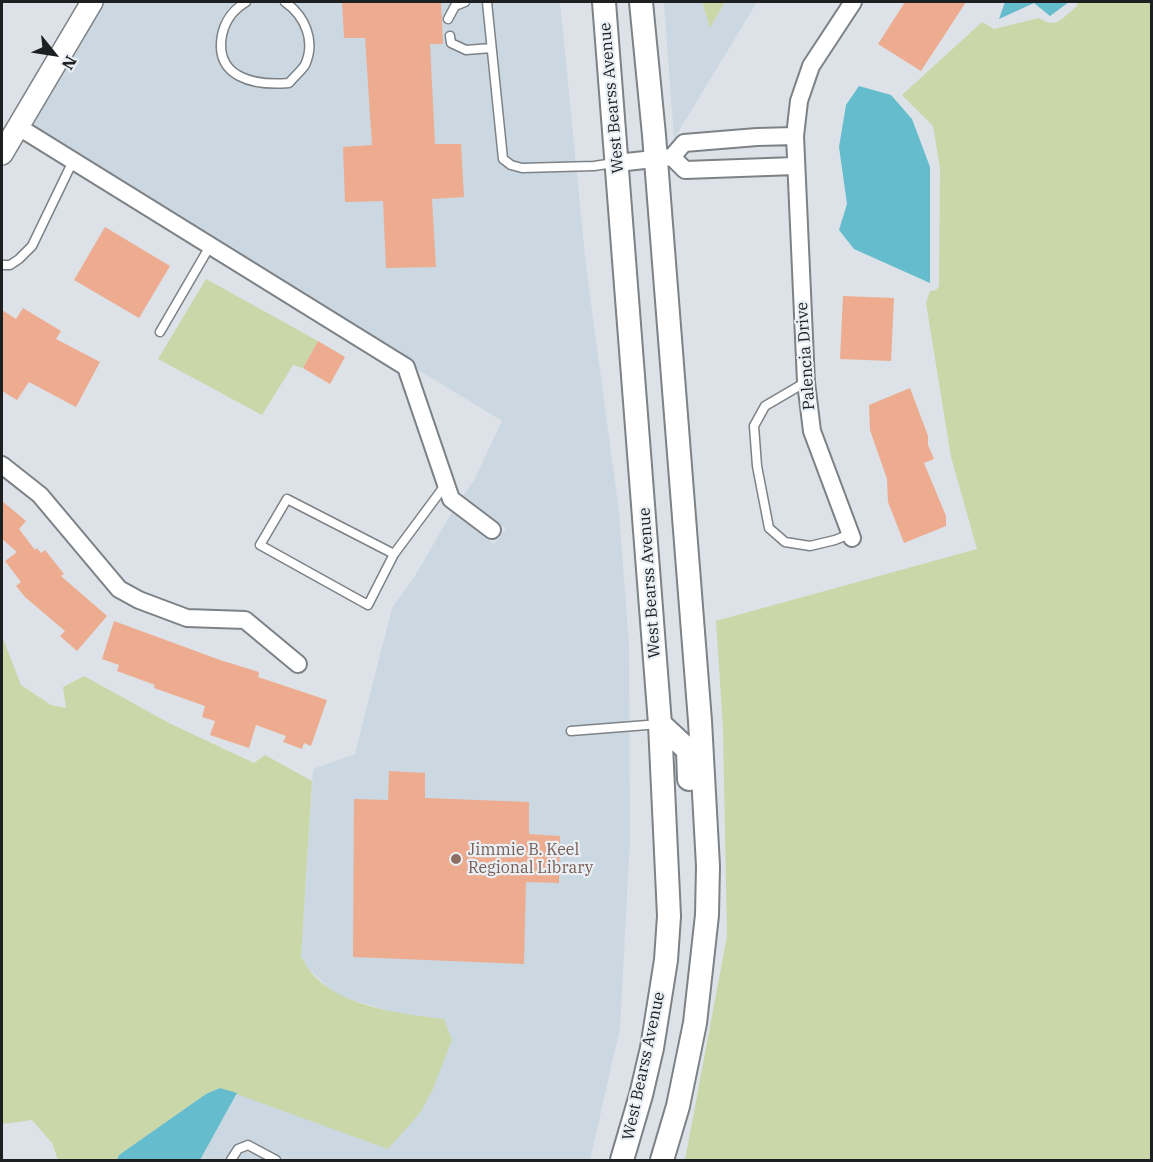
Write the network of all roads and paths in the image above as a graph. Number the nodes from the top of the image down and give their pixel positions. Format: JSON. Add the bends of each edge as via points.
{"nodes":[{"id":1,"x":92,"y":2,"type":"edge"},
{"id":2,"x":246,"y":2,"type":"edge"},
{"id":3,"x":285,"y":2,"type":"edge"},
{"id":4,"x":465,"y":2,"type":"edge"},
{"id":5,"x":487,"y":2,"type":"edge"},
{"id":6,"x":604,"y":2,"type":"edge"},
{"id":7,"x":641,"y":2,"type":"edge"},
{"id":8,"x":853,"y":2,"type":"edge"},
{"id":9,"x":448,"y":19,"type":"dead end"},
{"id":10,"x":450,"y":36,"type":"dead end"},
{"id":11,"x":491,"y":48,"type":"junction"},
{"id":12,"x":18,"y":126,"type":"junction"},
{"id":13,"x":795,"y":136,"type":"junction"},
{"id":14,"x":2,"y":154,"type":"edge"},
{"id":15,"x":664,"y":158,"type":"junction"},
{"id":16,"x":73,"y":161,"type":"junction"},
{"id":17,"x":617,"y":163,"type":"junction"},
{"id":18,"x":795,"y":166,"type":"junction"},
{"id":19,"x":210,"y":246,"type":"junction"},
{"id":20,"x":2,"y":265,"type":"edge"},
{"id":21,"x":160,"y":332,"type":"dead end"},
{"id":22,"x":806,"y":382,"type":"junction"},
{"id":23,"x":2,"y":465,"type":"edge"},
{"id":24,"x":446,"y":484,"type":"junction"},
{"id":25,"x":492,"y":530,"type":"dead end"},
{"id":26,"x":851,"y":536,"type":"joint"},
{"id":27,"x":394,"y":554,"type":"junction"},
{"id":28,"x":298,"y":664,"type":"dead end"},
{"id":29,"x":660,"y":723,"type":"junction"},
{"id":30,"x":570,"y":731,"type":"dead end"},
{"id":31,"x":707,"y":915,"type":"junction"},
{"id":32,"x":231,"y":1161,"type":"edge"},
{"id":33,"x":276,"y":1161,"type":"edge"},
{"id":34,"x":622,"y":1161,"type":"edge"},
{"id":35,"x":662,"y":1161,"type":"edge"}],
"edges":[{"from":1,"to":12,"type":"street"},
{"from":2,"to":3,"type":"lane","via":[[237,7],[224,27],[220,47],[226,66],[243,78],[267,85],[289,83],[304,66],[310,46],[305,24]]},
{"from":4,"to":9,"type":"lane","via":[[455,6]]},
{"from":5,"to":11,"type":"lane"},
{"from":6,"to":17,"type":"main road","name":"West Bearss Avenue"},
{"from":7,"to":15,"type":"main road"},
{"from":8,"to":13,"type":"street","name":"Palencia Drive","via":[[811,66],[799,101]]},
{"from":10,"to":11,"type":"lane","via":[[457,48]]},
{"from":11,"to":17,"type":"lane","via":[[502,159],[522,168]]},
{"from":12,"to":14,"type":"street"},
{"from":12,"to":16,"type":"street"},
{"from":13,"to":15,"type":"street","via":[[684,143]]},
{"from":13,"to":18,"type":"street","name":"Palencia Drive"},
{"from":15,"to":17,"type":"street"},
{"from":15,"to":18,"type":"street","via":[[685,170]]},
{"from":15,"to":31,"type":"main road","via":[[704,778]]},
{"from":16,"to":19,"type":"street"},
{"from":16,"to":20,"type":"lane","via":[[32,246],[19,259]]},
{"from":17,"to":29,"type":"main road","name":"West Bearss Avenue"},
{"from":18,"to":22,"type":"street","name":"Palencia Drive"},
{"from":19,"to":21,"type":"lane"},
{"from":19,"to":24,"type":"street","via":[[406,367]]},
{"from":22,"to":26,"type":"street","name":"Palencia Drive","via":[[812,431]]},
{"from":22,"to":26,"type":"lane","via":[[765,406],[754,426],[769,528],[785,542],[810,546]]},
{"from":23,"to":28,"type":"street","via":[[40,495],[119,588],[187,618],[245,620]]},
{"from":24,"to":25,"type":"street","via":[[451,499]]},
{"from":24,"to":27,"type":"lane"},
{"from":27,"to":27,"type":"lane","via":[[287,499],[260,545],[368,605]]},
{"from":29,"to":30,"type":"lane"},
{"from":29,"to":31,"type":"main road","via":[[688,750],[695,887]]},
{"from":29,"to":34,"type":"main road","name":"West Bearss Avenue","via":[[669,915],[666,960],[652,1048]]},
{"from":31,"to":35,"type":"main road","via":[[695,1023]]},
{"from":32,"to":33,"type":"lane","via":[[238,1149],[248,1145]]}]}
